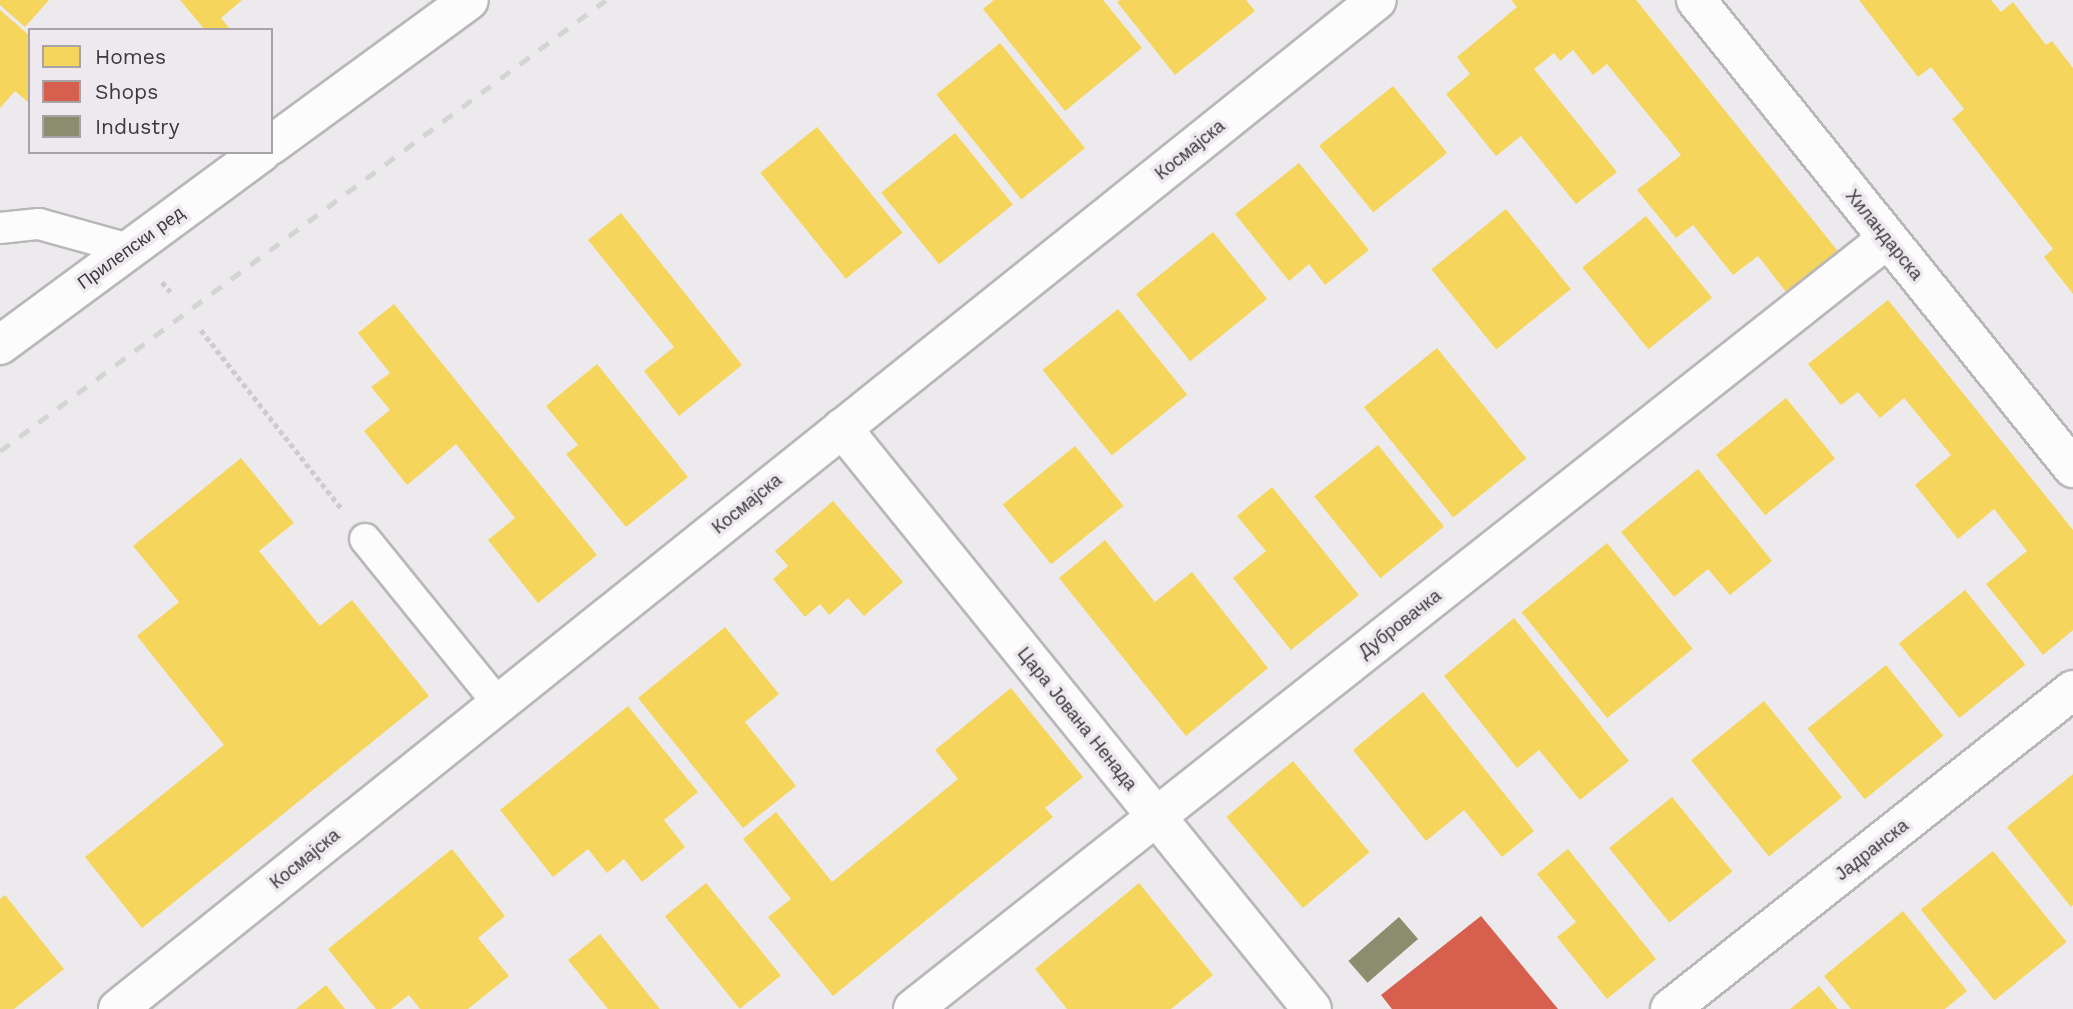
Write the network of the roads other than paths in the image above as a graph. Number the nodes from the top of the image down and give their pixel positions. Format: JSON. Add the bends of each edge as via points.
{"nodes":[{"id":1,"x":469,"y":0,"type":"edge"},
{"id":2,"x":1377,"y":0,"type":"edge"},
{"id":3,"x":1696,"y":0,"type":"edge"},
{"id":4,"x":273,"y":144,"type":"edge"},
{"id":5,"x":259,"y":154,"type":"edge"},
{"id":6,"x":0,"y":228,"type":"edge"},
{"id":7,"x":1887,"y":239,"type":"junction"},
{"id":8,"x":129,"y":249,"type":"junction"},
{"id":9,"x":0,"y":345,"type":"edge"},
{"id":10,"x":842,"y":428,"type":"junction"},
{"id":11,"x":2073,"y":468,"type":"edge"},
{"id":12,"x":365,"y":539,"type":"road end"},
{"id":13,"x":2073,"y":690,"type":"edge"},
{"id":14,"x":498,"y":704,"type":"junction"},
{"id":15,"x":1156,"y":817,"type":"junction"},
{"id":16,"x":118,"y":1009,"type":"edge"},
{"id":17,"x":913,"y":1009,"type":"edge"},
{"id":18,"x":1312,"y":1009,"type":"edge"},
{"id":19,"x":1670,"y":1009,"type":"edge"}],
"edges":[{"from":1,"to":4,"type":"street"},
{"from":2,"to":10,"type":"street","name":"Космајска"},
{"from":3,"to":7,"type":"street","name":"Хиландарска"},
{"from":5,"to":8,"type":"street","name":"Прилепски ред"},
{"from":6,"to":8,"type":"lane","via":[[39,224]]},
{"from":7,"to":11,"type":"street","name":"Хиландарска"},
{"from":7,"to":15,"type":"street","name":"Дубровачка"},
{"from":8,"to":9,"type":"street","name":"Прилепски ред"},
{"from":10,"to":14,"type":"street","name":"Космајска"},
{"from":10,"to":15,"type":"street","name":"Цара Јована Ненада"},
{"from":12,"to":14,"type":"lane"},
{"from":13,"to":19,"type":"street","name":"Јадранска"},
{"from":14,"to":16,"type":"street","name":"Космајска"},
{"from":15,"to":17,"type":"street","name":"Дубровачка"},
{"from":15,"to":18,"type":"street","name":"Цара Јована Ненада"}]}
